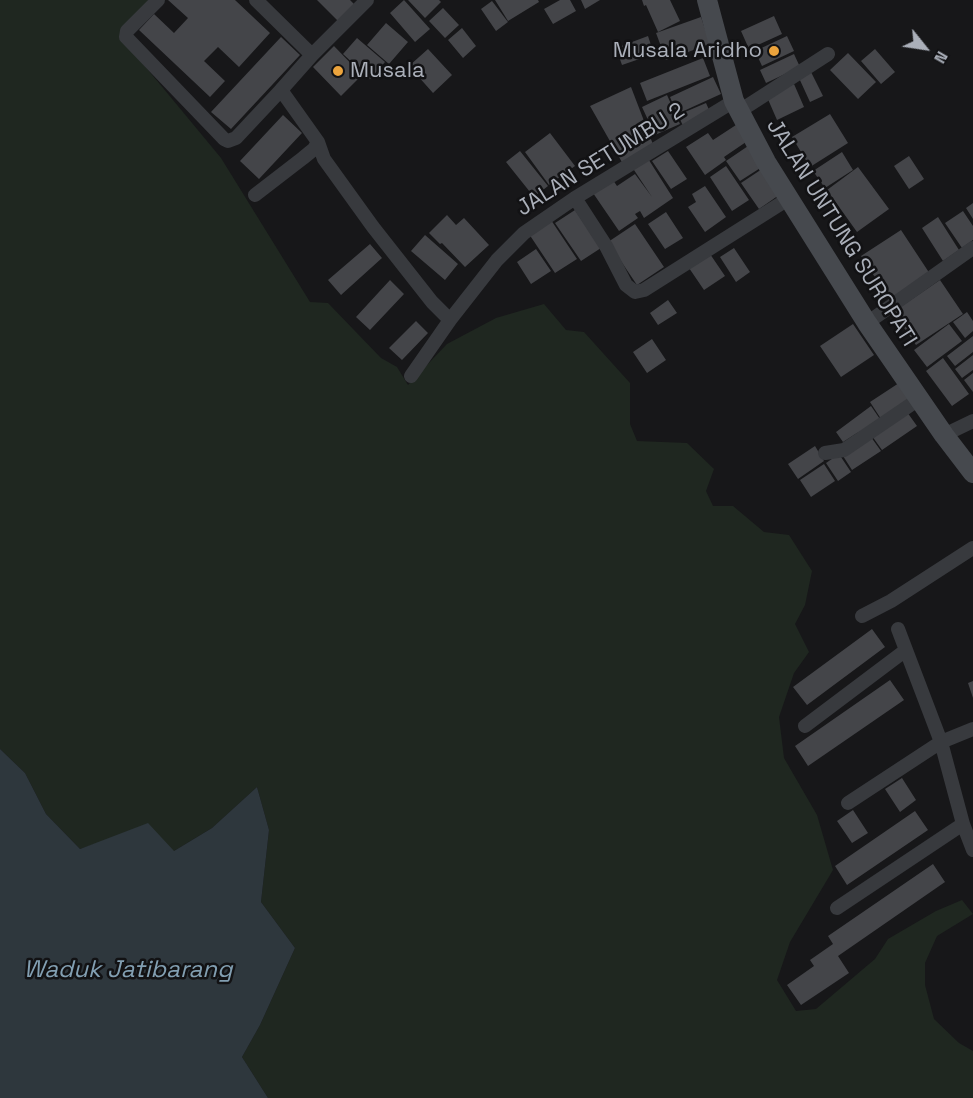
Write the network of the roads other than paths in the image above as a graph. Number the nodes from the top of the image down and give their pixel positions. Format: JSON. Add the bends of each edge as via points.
{"nodes":[{"id":1,"x":158,"y":0,"type":"edge"},
{"id":2,"x":256,"y":0,"type":"edge"},
{"id":3,"x":367,"y":0,"type":"edge"},
{"id":4,"x":707,"y":0,"type":"edge"},
{"id":5,"x":828,"y":54,"type":"dead end"},
{"id":6,"x":312,"y":55,"type":"junction"},
{"id":7,"x":282,"y":90,"type":"junction"},
{"id":8,"x":736,"y":107,"type":"junction"},
{"id":9,"x":320,"y":147,"type":"junction"},
{"id":10,"x":255,"y":195,"type":"dead end"},
{"id":11,"x":575,"y":198,"type":"junction"},
{"id":12,"x":788,"y":199,"type":"junction"},
{"id":13,"x":973,"y":248,"type":"edge"},
{"id":14,"x":450,"y":320,"type":"junction"},
{"id":15,"x":867,"y":323,"type":"junction"},
{"id":16,"x":411,"y":376,"type":"dead end"},
{"id":17,"x":919,"y":399,"type":"junction"},
{"id":18,"x":973,"y":421,"type":"edge"},
{"id":19,"x":944,"y":435,"type":"junction"},
{"id":20,"x":825,"y":453,"type":"dead end"},
{"id":21,"x":973,"y":473,"type":"edge"},
{"id":22,"x":973,"y":548,"type":"edge"},
{"id":23,"x":862,"y":616,"type":"dead end"},
{"id":24,"x":898,"y":629,"type":"dead end"},
{"id":25,"x":906,"y":650,"type":"junction"},
{"id":26,"x":805,"y":726,"type":"dead end"},
{"id":27,"x":973,"y":729,"type":"edge"},
{"id":28,"x":941,"y":742,"type":"junction"},
{"id":29,"x":848,"y":803,"type":"dead end"},
{"id":30,"x":963,"y":824,"type":"junction"},
{"id":31,"x":973,"y":850,"type":"edge"},
{"id":32,"x":837,"y":908,"type":"dead end"}],
"edges":[{"from":1,"to":7,"type":"street","via":[[127,32],[126,38],[224,139],[236,138]]},
{"from":2,"to":6,"type":"street"},
{"from":3,"to":6,"type":"street"},
{"from":4,"to":8,"type":"main road","name":"JALAN UNTUNG SUROPATI"},
{"from":5,"to":8,"type":"street","name":"JALAN SETUMBU 2"},
{"from":6,"to":7,"type":"street"},
{"from":7,"to":9,"type":"street"},
{"from":8,"to":11,"type":"street","name":"JALAN SETUMBU 2"},
{"from":8,"to":12,"type":"main road","name":"JALAN UNTUNG SUROPATI"},
{"from":9,"to":10,"type":"street"},
{"from":9,"to":14,"type":"street","via":[[324,159],[373,227]]},
{"from":11,"to":12,"type":"street","via":[[626,285],[635,292]]},
{"from":11,"to":14,"type":"street","name":"JALAN SETUMBU 2","via":[[524,233],[497,260]]},
{"from":12,"to":15,"type":"main road","name":"JALAN UNTUNG SUROPATI"},
{"from":13,"to":15,"type":"street"},
{"from":14,"to":16,"type":"street","name":"JALAN SETUMBU 2"},
{"from":15,"to":17,"type":"main road","name":"JALAN UNTUNG SUROPATI"},
{"from":17,"to":19,"type":"main road","name":"JALAN UNTUNG SUROPATI"},
{"from":17,"to":20,"type":"street","via":[[844,450]]},
{"from":18,"to":19,"type":"street"},
{"from":19,"to":21,"type":"main road","name":"JALAN UNTUNG SUROPATI"},
{"from":22,"to":23,"type":"street"},
{"from":24,"to":25,"type":"street"},
{"from":25,"to":26,"type":"street"},
{"from":25,"to":28,"type":"street"},
{"from":27,"to":28,"type":"street"},
{"from":28,"to":29,"type":"street"},
{"from":28,"to":30,"type":"street"},
{"from":30,"to":31,"type":"street"},
{"from":30,"to":32,"type":"street"}]}
